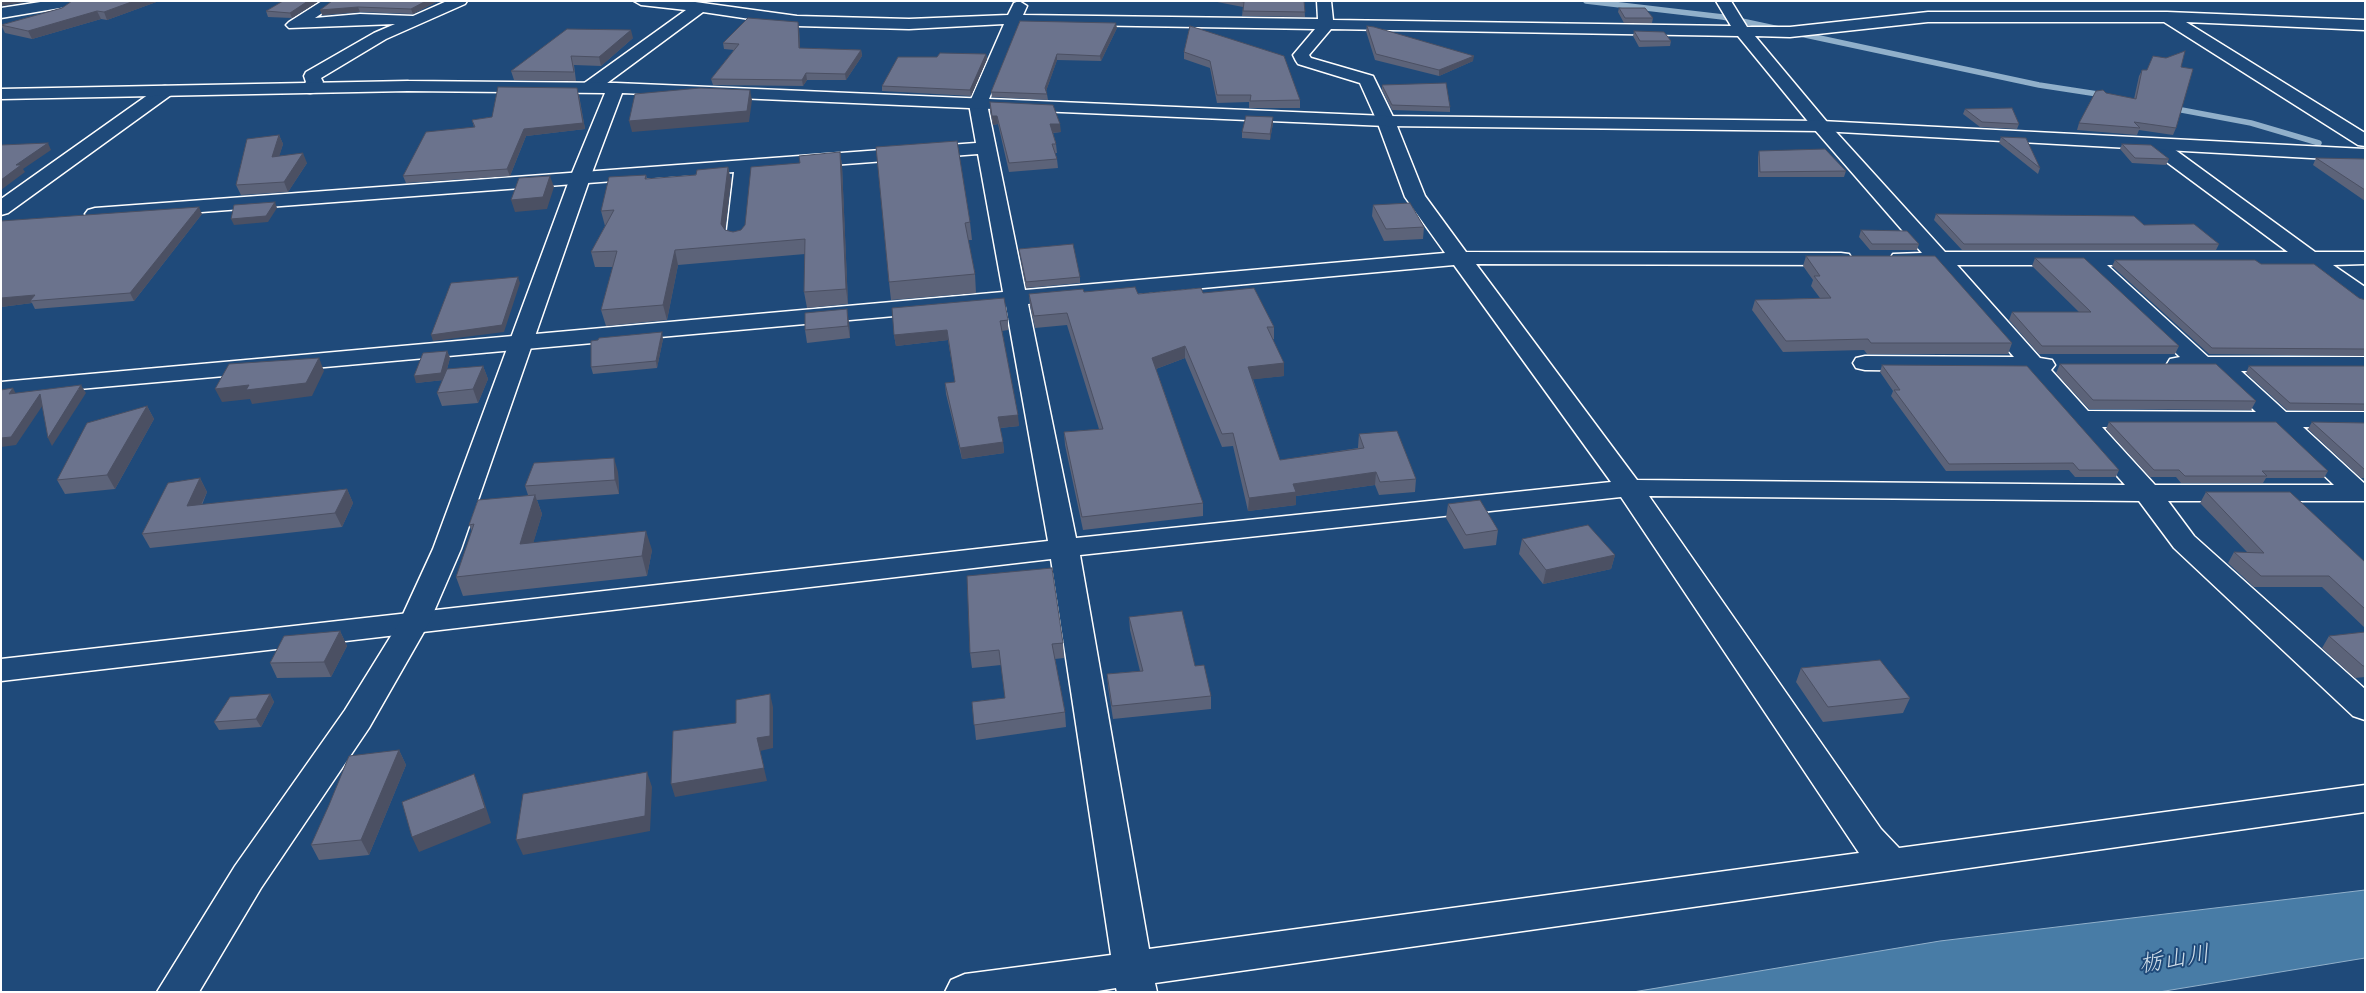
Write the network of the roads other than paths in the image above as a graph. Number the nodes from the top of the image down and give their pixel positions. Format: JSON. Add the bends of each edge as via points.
{"nodes":[{"id":1,"x":333,"y":1,"type":"edge"},
{"id":2,"x":460,"y":1,"type":"edge"},
{"id":3,"x":641,"y":1,"type":"edge"},
{"id":4,"x":1021,"y":1,"type":"edge"},
{"id":5,"x":1324,"y":1,"type":"edge"},
{"id":6,"x":1723,"y":1,"type":"edge"},
{"id":7,"x":2142,"y":1,"type":"edge"},
{"id":8,"x":76,"y":2,"type":"edge"},
{"id":9,"x":700,"y":7,"type":"junction"},
{"id":10,"x":1,"y":13,"type":"edge"},
{"id":11,"x":2167,"y":17,"type":"junction"},
{"id":12,"x":420,"y":19,"type":"junction"},
{"id":13,"x":1014,"y":19,"type":"junction"},
{"id":14,"x":1326,"y":24,"type":"junction"},
{"id":15,"x":2365,"y":25,"type":"edge"},
{"id":16,"x":1,"y":27,"type":"edge"},
{"id":17,"x":1742,"y":30,"type":"junction"},
{"id":18,"x":310,"y":88,"type":"junction"},
{"id":19,"x":589,"y":88,"type":"junction"},
{"id":20,"x":616,"y":88,"type":"junction"},
{"id":21,"x":165,"y":91,"type":"junction"},
{"id":22,"x":1,"y":94,"type":"edge"},
{"id":23,"x":978,"y":104,"type":"junction"},
{"id":24,"x":1386,"y":120,"type":"junction"},
{"id":25,"x":1821,"y":126,"type":"junction"},
{"id":26,"x":2365,"y":141,"type":"edge"},
{"id":27,"x":2156,"y":145,"type":"junction"},
{"id":28,"x":987,"y":148,"type":"junction"},
{"id":29,"x":2365,"y":155,"type":"edge"},
{"id":30,"x":744,"y":166,"type":"junction"},
{"id":31,"x":580,"y":178,"type":"junction"},
{"id":32,"x":1,"y":209,"type":"edge"},
{"id":33,"x":80,"y":215,"type":"edge"},
{"id":34,"x":736,"y":239,"type":"edge"},
{"id":35,"x":1462,"y":258,"type":"junction"},
{"id":36,"x":2311,"y":258,"type":"junction"},
{"id":37,"x":2365,"y":258,"type":"edge"},
{"id":38,"x":1938,"y":259,"type":"junction"},
{"id":39,"x":2088,"y":259,"type":"junction"},
{"id":40,"x":2365,"y":298,"type":"edge"},
{"id":41,"x":1017,"y":300,"type":"junction"},
{"id":42,"x":523,"y":342,"type":"junction"},
{"id":43,"x":1865,"y":363,"type":"dead end"},
{"id":44,"x":2152,"y":364,"type":"edge"},
{"id":45,"x":2211,"y":364,"type":"junction"},
{"id":46,"x":2365,"y":364,"type":"edge"},
{"id":47,"x":2032,"y":365,"type":"junction"},
{"id":48,"x":2062,"y":365,"type":"edge"},
{"id":49,"x":1,"y":389,"type":"edge"},
{"id":50,"x":2081,"y":419,"type":"junction"},
{"id":51,"x":2279,"y":420,"type":"junction"},
{"id":52,"x":2365,"y":420,"type":"edge"},
{"id":53,"x":1628,"y":488,"type":"junction"},
{"id":54,"x":2148,"y":493,"type":"junction"},
{"id":55,"x":2362,"y":493,"type":"edge"},
{"id":56,"x":1064,"y":548,"type":"junction"},
{"id":57,"x":414,"y":623,"type":"junction"},
{"id":58,"x":1,"y":670,"type":"edge"},
{"id":59,"x":2365,"y":708,"type":"edge"},
{"id":60,"x":2365,"y":798,"type":"edge"},
{"id":61,"x":1890,"y":863,"type":"junction"},
{"id":62,"x":1135,"y":979,"type":"edge"},
{"id":63,"x":177,"y":992,"type":"edge"},
{"id":64,"x":965,"y":992,"type":"edge"}],
"edges":[{"from":1,"to":12,"type":"main road","via":[[294,25],[360,19]]},
{"from":2,"to":12,"type":"main road"},
{"from":3,"to":9,"type":"main road"},
{"from":4,"to":13,"type":"main road"},
{"from":5,"to":14,"type":"main road"},
{"from":6,"to":17,"type":"main road"},
{"from":7,"to":11,"type":"main road"},
{"from":8,"to":10,"type":"main road"},
{"from":8,"to":16,"type":"main road","via":[[60,11]]},
{"from":9,"to":13,"type":"main road","via":[[806,21],[909,24]]},
{"from":9,"to":19,"type":"main road"},
{"from":11,"to":15,"type":"main road"},
{"from":11,"to":17,"type":"main road","via":[[1928,17],[1790,32]]},
{"from":11,"to":26,"type":"main road"},
{"from":12,"to":18,"type":"main road","via":[[380,36],[312,76],[315,82]]},
{"from":13,"to":14,"type":"main road"},
{"from":13,"to":23,"type":"main road"},
{"from":14,"to":17,"type":"main road"},
{"from":14,"to":24,"type":"main road","via":[[1301,55],[1304,61],[1367,80]]},
{"from":17,"to":25,"type":"main road"},
{"from":18,"to":19,"type":"main road"},
{"from":18,"to":21,"type":"main road"},
{"from":19,"to":20,"type":"main road"},
{"from":20,"to":23,"type":"main road"},
{"from":20,"to":31,"type":"main road"},
{"from":21,"to":22,"type":"main road"},
{"from":21,"to":32,"type":"main road"},
{"from":23,"to":24,"type":"main road"},
{"from":23,"to":28,"type":"main road"},
{"from":24,"to":25,"type":"main road"},
{"from":24,"to":35,"type":"main road","via":[[1415,197]]},
{"from":25,"to":27,"type":"main road"},
{"from":25,"to":38,"type":"main road"},
{"from":27,"to":29,"type":"main road"},
{"from":27,"to":36,"type":"main road"},
{"from":28,"to":30,"type":"main road"},
{"from":28,"to":41,"type":"main road"},
{"from":30,"to":31,"type":"main road"},
{"from":30,"to":34,"type":"main road"},
{"from":31,"to":33,"type":"main road"},
{"from":31,"to":42,"type":"main road"},
{"from":35,"to":38,"type":"main road"},
{"from":35,"to":41,"type":"main road"},
{"from":35,"to":53,"type":"main road"},
{"from":36,"to":37,"type":"main road"},
{"from":36,"to":39,"type":"main road"},
{"from":36,"to":40,"type":"main road"},
{"from":38,"to":39,"type":"main road"},
{"from":38,"to":47,"type":"main road"},
{"from":39,"to":45,"type":"main road"},
{"from":41,"to":42,"type":"main road"},
{"from":41,"to":56,"type":"main road"},
{"from":42,"to":49,"type":"main road"},
{"from":42,"to":57,"type":"main road","via":[[447,549]]},
{"from":43,"to":47,"type":"main road"},
{"from":44,"to":45,"type":"main road"},
{"from":45,"to":46,"type":"main road"},
{"from":45,"to":51,"type":"main road"},
{"from":47,"to":48,"type":"main road"},
{"from":47,"to":50,"type":"main road"},
{"from":50,"to":51,"type":"main road"},
{"from":50,"to":54,"type":"main road"},
{"from":51,"to":52,"type":"main road"},
{"from":51,"to":55,"type":"main road"},
{"from":53,"to":54,"type":"main road"},
{"from":53,"to":56,"type":"main road"},
{"from":53,"to":61,"type":"main road","via":[[1868,839]]},
{"from":54,"to":55,"type":"main road"},
{"from":54,"to":59,"type":"main road","via":[[2184,542]]},
{"from":56,"to":57,"type":"main road"},
{"from":56,"to":62,"type":"main road"},
{"from":57,"to":58,"type":"main road"},
{"from":57,"to":63,"type":"main road","via":[[356,719],[248,877]]},
{"from":60,"to":61,"type":"main road"},
{"from":61,"to":62,"type":"main road"},
{"from":62,"to":64,"type":"main road"}]}
